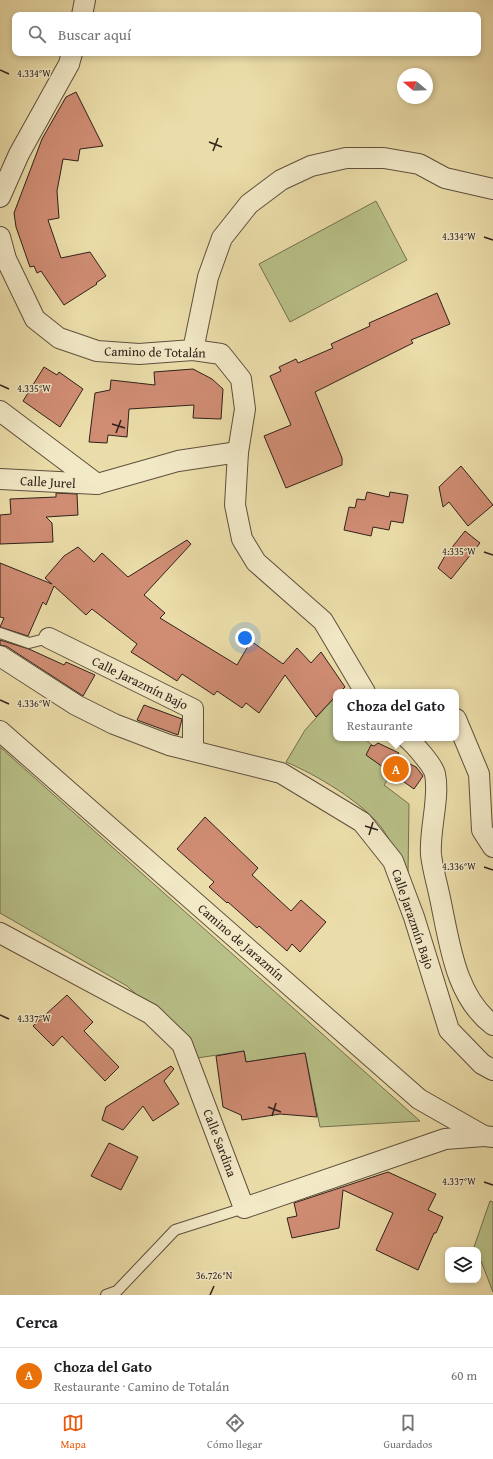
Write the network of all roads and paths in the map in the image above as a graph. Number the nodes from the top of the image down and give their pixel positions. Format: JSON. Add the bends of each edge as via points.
{"nodes":[{"id":1,"x":85,"y":0,"type":"edge"},
{"id":2,"x":83,"y":12,"type":"edge"},
{"id":3,"x":71,"y":56,"type":"edge"},
{"id":4,"x":493,"y":189,"type":"edge"},
{"id":5,"x":0,"y":197,"type":"edge"},
{"id":6,"x":0,"y":237,"type":"edge"},
{"id":7,"x":193,"y":350,"type":"junction"},
{"id":8,"x":0,"y":411,"type":"edge"},
{"id":9,"x":238,"y":452,"type":"junction"},
{"id":10,"x":0,"y":479,"type":"edge"},
{"id":11,"x":97,"y":484,"type":"junction"},
{"id":12,"x":0,"y":633,"type":"edge"},
{"id":13,"x":49,"y":638,"type":"joint"},
{"id":14,"x":0,"y":656,"type":"edge"},
{"id":15,"x":363,"y":689,"type":"edge"},
{"id":16,"x":459,"y":726,"type":"edge"},
{"id":17,"x":0,"y":731,"type":"edge"},
{"id":18,"x":410,"y":741,"type":"edge"},
{"id":19,"x":193,"y":750,"type":"junction"},
{"id":20,"x":493,"y":847,"type":"edge"},
{"id":21,"x":0,"y":932,"type":"edge"},
{"id":22,"x":493,"y":1025,"type":"edge"},
{"id":23,"x":493,"y":1070,"type":"edge"},
{"id":24,"x":488,"y":1137,"type":"edge"},
{"id":25,"x":244,"y":1208,"type":"junction"},
{"id":26,"x":106,"y":1295,"type":"edge"}],
"edges":[{"from":1,"to":2,"type":"street"},
{"from":3,"to":5,"type":"street","via":[[19,154]]},
{"from":4,"to":7,"type":"street","via":[[445,178],[419,164],[384,158],[346,158],[311,166],[281,180],[249,204],[222,238],[208,277]]},
{"from":6,"to":7,"type":"street","name":"Camino de Totalán","via":[[6,259],[35,320],[58,338],[104,352],[139,354]]},
{"from":7,"to":9,"type":"street","name":"Camino de Totalán","via":[[220,354],[241,379],[245,409]]},
{"from":8,"to":11,"type":"street"},
{"from":9,"to":11,"type":"street","name":"Calle Jurel","via":[[178,461]]},
{"from":9,"to":15,"type":"street","name":"Camino de Totalán","via":[[236,505],[242,539],[256,562],[323,621]]},
{"from":10,"to":11,"type":"street","name":"Calle Jurel"},
{"from":12,"to":13,"type":"lane","via":[[29,643]]},
{"from":13,"to":19,"type":"street","name":"Calle Jarazmín Bajo","via":[[193,709]]},
{"from":14,"to":19,"type":"street","name":"Calle Jarazmín Bajo","via":[[76,705],[114,724],[169,745]]},
{"from":16,"to":20,"type":"street","via":[[479,774],[482,830]]},
{"from":17,"to":24,"type":"street","name":"Camino de Jarazmín","via":[[419,1098]]},
{"from":18,"to":22,"type":"street","via":[[435,773],[431,856],[454,964],[464,988],[482,1017]]},
{"from":19,"to":23,"type":"street","name":"Calle Jarazmín Bajo","via":[[281,773],[362,822],[393,861],[414,917],[449,1030],[482,1064]]},
{"from":21,"to":25,"type":"street","name":"Calle Sardina","via":[[151,1014],[182,1044]]},
{"from":24,"to":25,"type":"street","via":[[444,1139]]},
{"from":25,"to":26,"type":"lane","via":[[175,1230],[117,1291]]}]}
